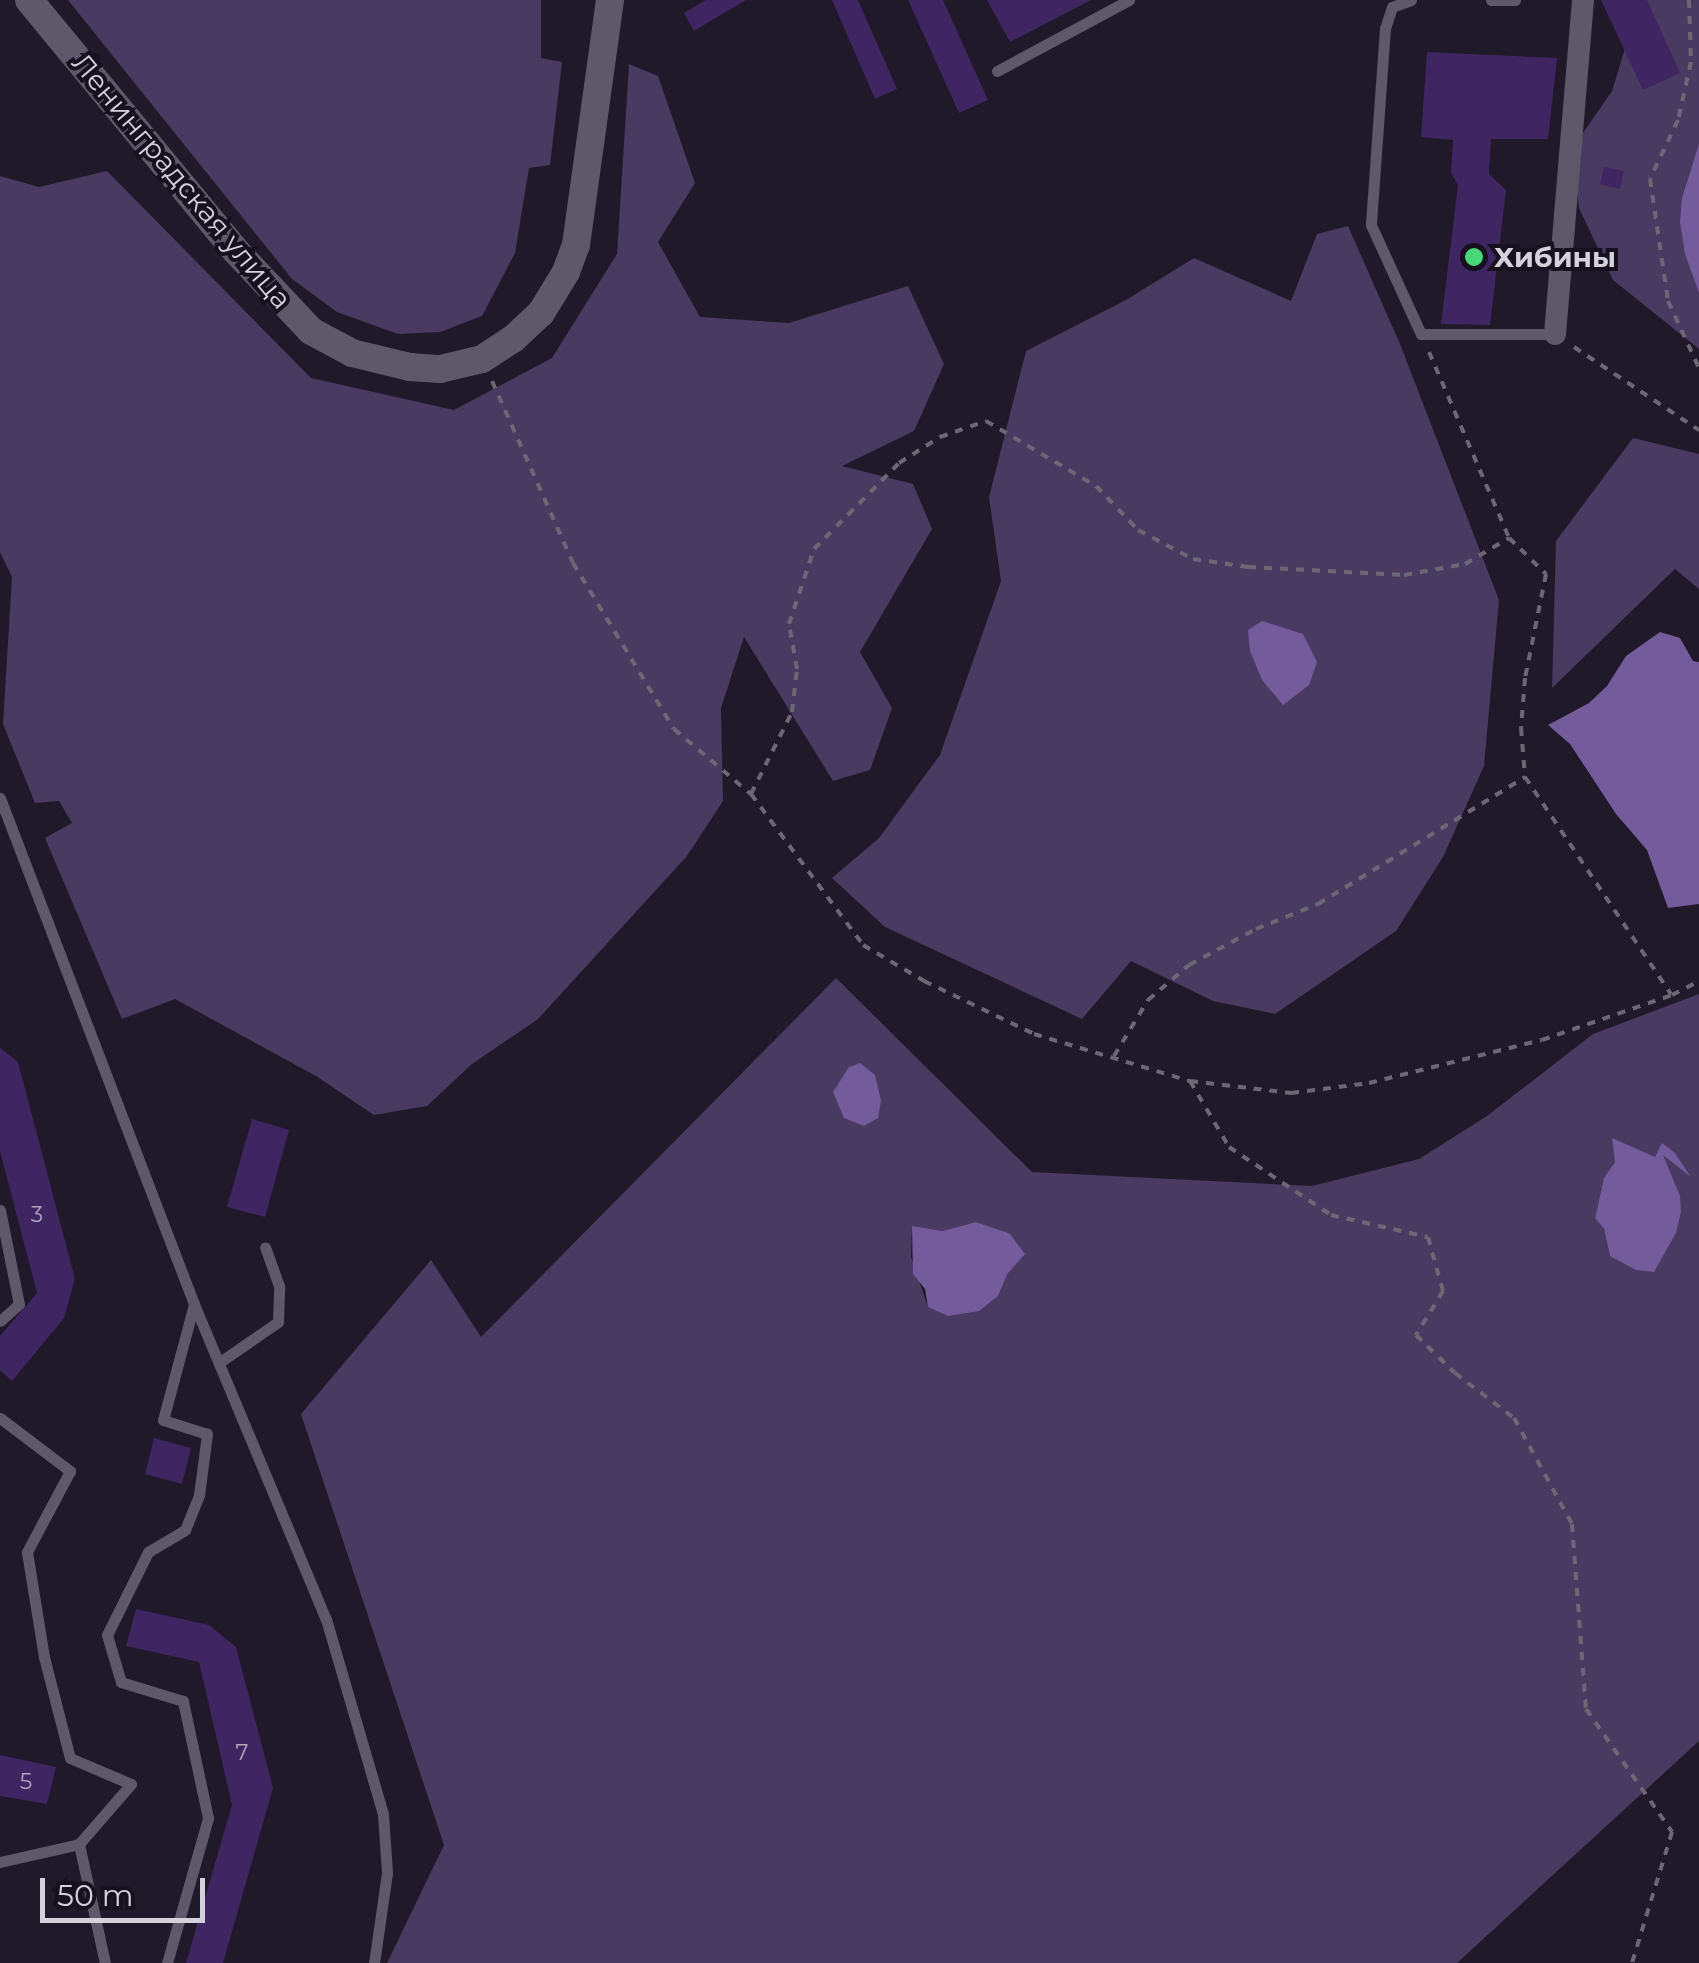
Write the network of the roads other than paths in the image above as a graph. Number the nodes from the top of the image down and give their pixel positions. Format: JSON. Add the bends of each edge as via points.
{"nodes":[{"id":1,"x":29,"y":0,"type":"edge"},
{"id":2,"x":610,"y":0,"type":"edge"},
{"id":3,"x":1129,"y":0,"type":"edge"},
{"id":4,"x":1411,"y":0,"type":"edge"},
{"id":5,"x":1491,"y":0,"type":"edge"},
{"id":6,"x":1515,"y":0,"type":"edge"},
{"id":7,"x":1583,"y":0,"type":"edge"},
{"id":8,"x":997,"y":71,"type":"dead end"},
{"id":9,"x":1555,"y":334,"type":"joint"},
{"id":10,"x":0,"y":798,"type":"edge"},
{"id":11,"x":0,"y":1210,"type":"edge"},
{"id":12,"x":265,"y":1247,"type":"dead end"},
{"id":13,"x":194,"y":1304,"type":"junction"},
{"id":14,"x":0,"y":1320,"type":"edge"},
{"id":15,"x":220,"y":1362,"type":"junction"},
{"id":16,"x":0,"y":1418,"type":"edge"},
{"id":17,"x":79,"y":1844,"type":"junction"},
{"id":18,"x":0,"y":1862,"type":"edge"},
{"id":19,"x":105,"y":1963,"type":"edge"},
{"id":20,"x":167,"y":1963,"type":"edge"},
{"id":21,"x":374,"y":1963,"type":"edge"}],
"edges":[{"from":1,"to":2,"type":"street","name":"Ленинградская улица","via":[[234,250],[311,331],[352,353],[440,368],[482,358],[542,313],[576,245]]},
{"from":3,"to":8,"type":"lane"},
{"from":4,"to":9,"type":"lane","via":[[1392,8],[1385,28],[1371,226],[1421,334]]},
{"from":5,"to":6,"type":"lane"},
{"from":7,"to":9,"type":"street"},
{"from":10,"to":13,"type":"lane"},
{"from":11,"to":14,"type":"lane","via":[[19,1304]]},
{"from":12,"to":15,"type":"lane","via":[[278,1286],[278,1322]]},
{"from":13,"to":15,"type":"lane"},
{"from":13,"to":20,"type":"lane","via":[[162,1420],[207,1434],[198,1494],[185,1530],[148,1552],[107,1636],[122,1682],[183,1701],[208,1818]]},
{"from":15,"to":21,"type":"lane","via":[[326,1618],[383,1814],[387,1873]]},
{"from":16,"to":17,"type":"lane","via":[[70,1471],[27,1552],[70,1758],[131,1784]]},
{"from":17,"to":18,"type":"lane"},
{"from":17,"to":19,"type":"lane"}]}
